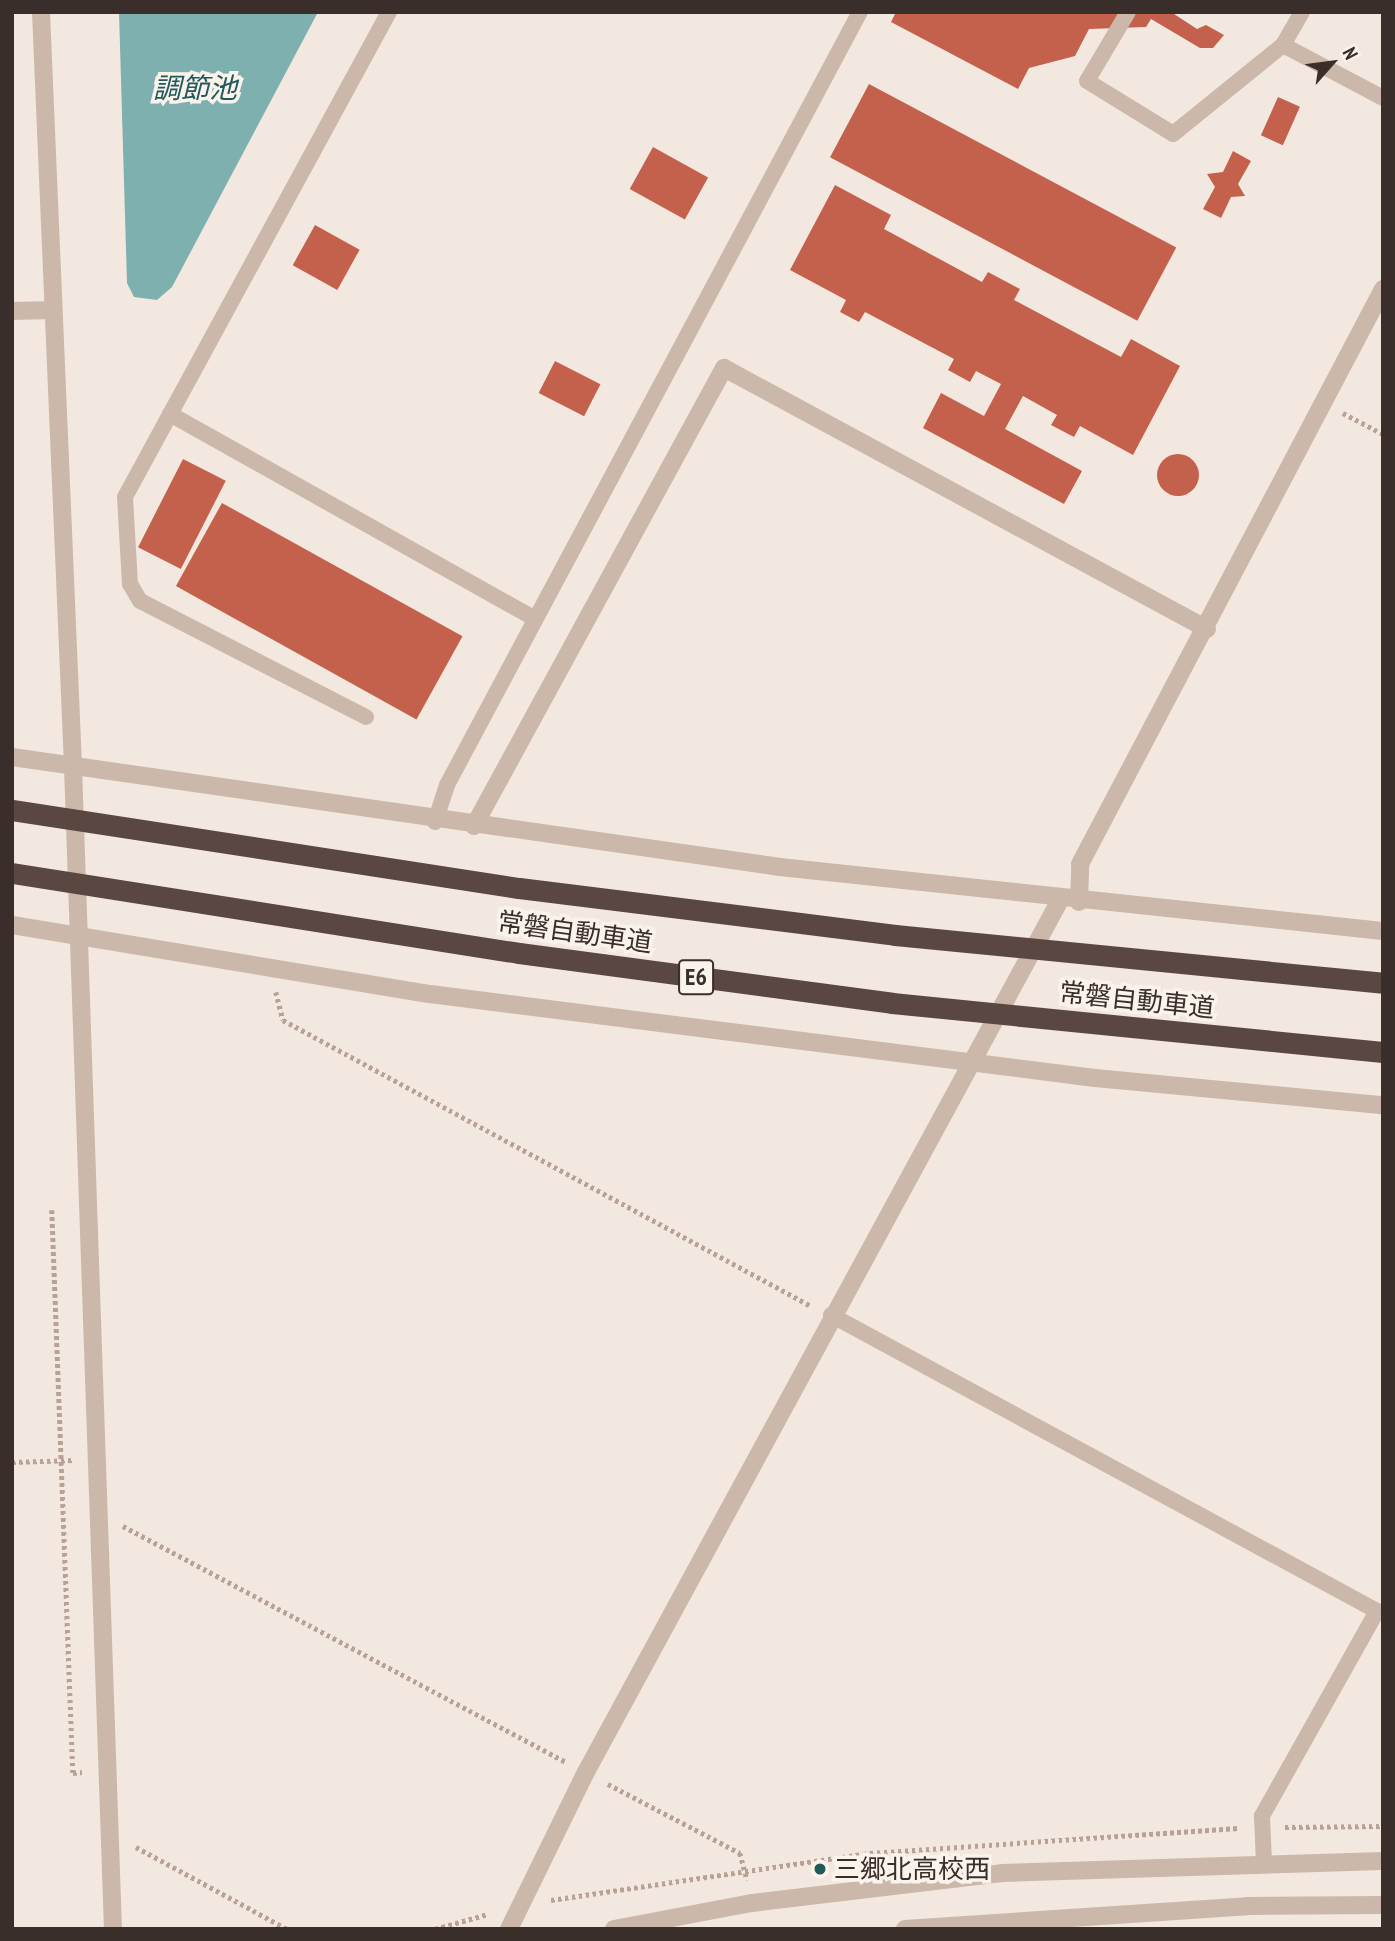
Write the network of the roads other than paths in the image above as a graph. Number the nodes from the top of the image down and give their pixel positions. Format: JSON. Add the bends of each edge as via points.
{"nodes":[{"id":1,"x":41,"y":12,"type":"edge"},
{"id":2,"x":389,"y":12,"type":"edge"},
{"id":3,"x":860,"y":12,"type":"edge"},
{"id":4,"x":1128,"y":12,"type":"edge"},
{"id":5,"x":1302,"y":12,"type":"edge"},
{"id":6,"x":1283,"y":45,"type":"junction"},
{"id":7,"x":1383,"y":98,"type":"edge"},
{"id":8,"x":1383,"y":289,"type":"edge"},
{"id":9,"x":53,"y":310,"type":"junction"},
{"id":10,"x":12,"y":311,"type":"edge"},
{"id":11,"x":170,"y":414,"type":"junction"},
{"id":12,"x":534,"y":618,"type":"junction"},
{"id":13,"x":1207,"y":629,"type":"junction"},
{"id":14,"x":366,"y":718,"type":"dead end"},
{"id":15,"x":12,"y":757,"type":"edge"},
{"id":16,"x":74,"y":767,"type":"junction"},
{"id":17,"x":12,"y":810,"type":"edge"},
{"id":18,"x":435,"y":822,"type":"junction"},
{"id":19,"x":474,"y":826,"type":"junction"},
{"id":20,"x":12,"y":873,"type":"edge"},
{"id":21,"x":1060,"y":900,"type":"junction"},
{"id":22,"x":1079,"y":902,"type":"junction"},
{"id":23,"x":12,"y":925,"type":"edge"},
{"id":24,"x":1383,"y":931,"type":"edge"},
{"id":25,"x":81,"y":937,"type":"junction"},
{"id":26,"x":1383,"y":983,"type":"edge"},
{"id":27,"x":1383,"y":1052,"type":"edge"},
{"id":28,"x":975,"y":1059,"type":"junction"},
{"id":29,"x":1383,"y":1105,"type":"edge"},
{"id":30,"x":831,"y":1315,"type":"junction"},
{"id":31,"x":1383,"y":1861,"type":"edge"},
{"id":32,"x":1264,"y":1863,"type":"junction"},
{"id":33,"x":1383,"y":1905,"type":"edge"},
{"id":34,"x":113,"y":1929,"type":"edge"},
{"id":35,"x":509,"y":1929,"type":"edge"},
{"id":36,"x":614,"y":1929,"type":"edge"},
{"id":37,"x":905,"y":1929,"type":"edge"}],
"edges":[{"from":1,"to":9,"type":"street"},
{"from":2,"to":11,"type":"lane"},
{"from":3,"to":12,"type":"lane"},
{"from":4,"to":6,"type":"lane","via":[[1087,81],[1173,134]]},
{"from":5,"to":6,"type":"lane"},
{"from":6,"to":7,"type":"lane"},
{"from":8,"to":13,"type":"street"},
{"from":9,"to":10,"type":"street"},
{"from":9,"to":16,"type":"street"},
{"from":11,"to":12,"type":"lane"},
{"from":11,"to":14,"type":"lane","via":[[125,497],[130,584],[140,601]]},
{"from":12,"to":18,"type":"lane","via":[[447,785]]},
{"from":13,"to":19,"type":"street","via":[[724,368]]},
{"from":13,"to":22,"type":"street","via":[[1080,864]]},
{"from":15,"to":16,"type":"street"},
{"from":16,"to":18,"type":"street"},
{"from":16,"to":25,"type":"street"},
{"from":17,"to":26,"type":"highway","name":"常磐自動車道","bridge":true,"via":[[613,900]]},
{"from":18,"to":19,"type":"street"},
{"from":19,"to":21,"type":"street"},
{"from":20,"to":27,"type":"highway","name":"常磐自動車道","number":"E6","bridge":true,"via":[[505,951],[892,1003]]},
{"from":21,"to":22,"type":"street"},
{"from":21,"to":28,"type":"street"},
{"from":22,"to":24,"type":"street"},
{"from":23,"to":25,"type":"street"},
{"from":25,"to":28,"type":"street","via":[[278,969]]},
{"from":25,"to":34,"type":"street","via":[[77,977]]},
{"from":28,"to":29,"type":"street","via":[[1095,1078]]},
{"from":28,"to":30,"type":"street"},
{"from":30,"to":32,"type":"lane","via":[[1377,1611],[1262,1816]]},
{"from":30,"to":35,"type":"street","via":[[586,1772]]},
{"from":31,"to":32,"type":"street"},
{"from":32,"to":36,"type":"street","via":[[1002,1873],[752,1903]]},
{"from":33,"to":37,"type":"street","via":[[1247,1906]]}]}
